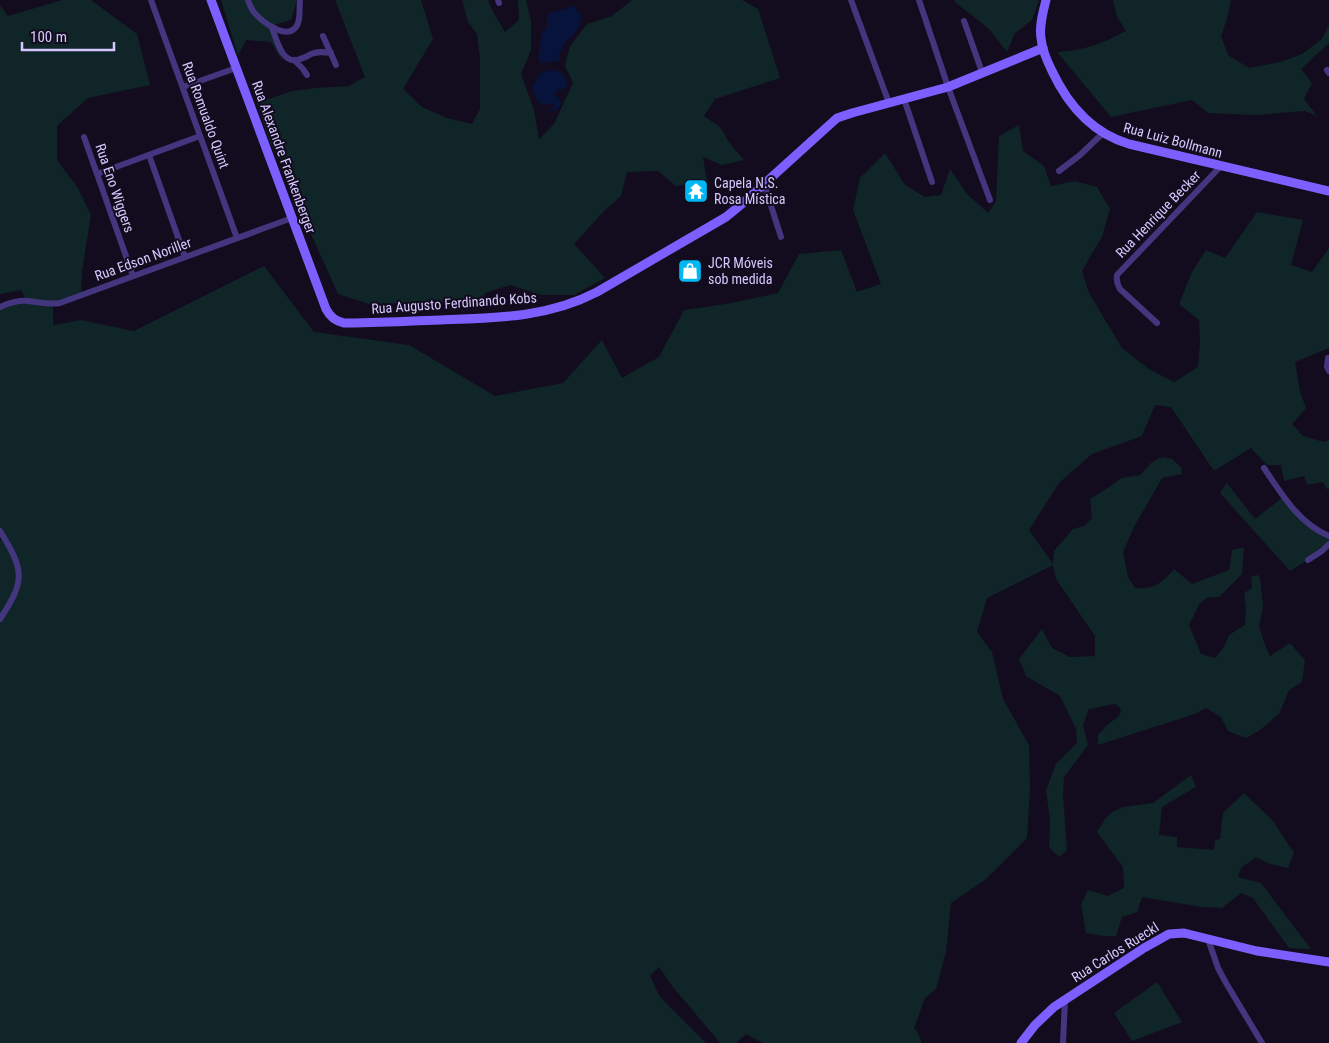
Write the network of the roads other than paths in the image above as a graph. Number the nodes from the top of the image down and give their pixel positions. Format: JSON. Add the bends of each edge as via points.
{"nodes":[{"id":1,"x":151,"y":0,"type":"edge"},
{"id":2,"x":212,"y":0,"type":"edge"},
{"id":3,"x":248,"y":0,"type":"edge"},
{"id":4,"x":300,"y":0,"type":"edge"},
{"id":5,"x":851,"y":0,"type":"edge"},
{"id":6,"x":919,"y":0,"type":"edge"},
{"id":7,"x":1046,"y":0,"type":"edge"},
{"id":8,"x":964,"y":21,"type":"dead end"},
{"id":9,"x":272,"y":27,"type":"junction"},
{"id":10,"x":323,"y":36,"type":"dead end"},
{"id":11,"x":1042,"y":48,"type":"junction"},
{"id":12,"x":331,"y":53,"type":"junction"},
{"id":13,"x":295,"y":61,"type":"junction"},
{"id":14,"x":336,"y":65,"type":"dead end"},
{"id":15,"x":236,"y":68,"type":"junction"},
{"id":16,"x":982,"y":72,"type":"junction"},
{"id":17,"x":307,"y":75,"type":"dead end"},
{"id":18,"x":948,"y":86,"type":"junction"},
{"id":19,"x":183,"y":87,"type":"junction"},
{"id":20,"x":904,"y":99,"type":"junction"},
{"id":21,"x":888,"y":103,"type":"junction"},
{"id":22,"x":1103,"y":133,"type":"junction"},
{"id":23,"x":200,"y":136,"type":"junction"},
{"id":24,"x":84,"y":137,"type":"dead end"},
{"id":25,"x":150,"y":155,"type":"junction"},
{"id":26,"x":1221,"y":166,"type":"junction"},
{"id":27,"x":1059,"y":170,"type":"dead end"},
{"id":28,"x":97,"y":174,"type":"junction"},
{"id":29,"x":932,"y":182,"type":"dead end"},
{"id":30,"x":764,"y":184,"type":"junction"},
{"id":31,"x":1329,"y":191,"type":"edge"},
{"id":32,"x":990,"y":200,"type":"dead end"},
{"id":33,"x":292,"y":218,"type":"junction"},
{"id":34,"x":781,"y":237,"type":"dead end"},
{"id":35,"x":236,"y":238,"type":"junction"},
{"id":36,"x":185,"y":257,"type":"junction"},
{"id":37,"x":133,"y":276,"type":"junction"},
{"id":38,"x":0,"y":306,"type":"edge"},
{"id":39,"x":335,"y":320,"type":"joint"},
{"id":40,"x":1157,"y":323,"type":"dead end"},
{"id":41,"x":1328,"y":358,"type":"edge"},
{"id":42,"x":1329,"y":370,"type":"edge"},
{"id":43,"x":1264,"y":468,"type":"dead end"},
{"id":44,"x":0,"y":531,"type":"edge"},
{"id":45,"x":1329,"y":536,"type":"edge"},
{"id":46,"x":1329,"y":544,"type":"edge"},
{"id":47,"x":1308,"y":560,"type":"dead end"},
{"id":48,"x":0,"y":619,"type":"edge"},
{"id":49,"x":1208,"y":939,"type":"junction"},
{"id":50,"x":1329,"y":962,"type":"edge"},
{"id":51,"x":1066,"y":1000,"type":"junction"},
{"id":52,"x":1021,"y":1043,"type":"edge"},
{"id":53,"x":1063,"y":1043,"type":"edge"},
{"id":54,"x":1262,"y":1043,"type":"edge"}],
"edges":[{"from":1,"to":19,"type":"street","name":"Rua Romualdo Quint"},
{"from":2,"to":15,"type":"street","name":"Rua Alexandre Frankenberger"},
{"from":3,"to":9,"type":"street","via":[[254,12]]},
{"from":4,"to":9,"type":"street","via":[[297,27],[288,32]]},
{"from":5,"to":21,"type":"street"},
{"from":6,"to":18,"type":"street"},
{"from":7,"to":11,"type":"street","name":"Rua Luiz Bollmann","via":[[1041,28]]},
{"from":8,"to":16,"type":"street"},
{"from":9,"to":13,"type":"street","via":[[281,50],[287,58]]},
{"from":10,"to":12,"type":"street"},
{"from":11,"to":16,"type":"street","name":"Rua Augusto Ferdinando Kobs"},
{"from":11,"to":22,"type":"street","name":"Rua Luiz Bollmann","via":[[1070,102]]},
{"from":12,"to":13,"type":"street","via":[[318,52]]},
{"from":12,"to":14,"type":"street"},
{"from":13,"to":17,"type":"street"},
{"from":15,"to":19,"type":"street"},
{"from":15,"to":33,"type":"street","name":"Rua Alexandre Frankenberger"},
{"from":16,"to":18,"type":"street","name":"Rua Augusto Ferdinando Kobs"},
{"from":18,"to":20,"type":"street","name":"Rua Augusto Ferdinando Kobs"},
{"from":18,"to":32,"type":"street"},
{"from":19,"to":23,"type":"street","name":"Rua Romualdo Quint"},
{"from":20,"to":21,"type":"street","name":"Rua Augusto Ferdinando Kobs"},
{"from":20,"to":29,"type":"street"},
{"from":21,"to":30,"type":"street","name":"Rua Augusto Ferdinando Kobs","via":[[833,121]]},
{"from":22,"to":26,"type":"street","name":"Rua Luiz Bollmann","via":[[1129,144]]},
{"from":22,"to":27,"type":"street"},
{"from":23,"to":25,"type":"street"},
{"from":23,"to":35,"type":"street","name":"Rua Romualdo Quint"},
{"from":24,"to":28,"type":"street","name":"Rua Eno Wiggers"},
{"from":25,"to":28,"type":"street"},
{"from":25,"to":36,"type":"street"},
{"from":26,"to":31,"type":"street","name":"Rua Luiz Bollmann"},
{"from":26,"to":40,"type":"street","name":"Rua Henrique Becker","via":[[1118,275],[1116,280],[1120,289]]},
{"from":28,"to":37,"type":"street","name":"Rua Eno Wiggers"},
{"from":30,"to":34,"type":"street"},
{"from":30,"to":39,"type":"street","name":"Rua Augusto Ferdinando Kobs","via":[[718,222],[597,292],[566,306],[536,313],[485,318],[351,323]]},
{"from":33,"to":35,"type":"street","name":"Rua Edson Noriller"},
{"from":33,"to":39,"type":"street","name":"Rua Alexandre Frankenberger","via":[[326,309]]},
{"from":35,"to":36,"type":"street","name":"Rua Edson Noriller"},
{"from":36,"to":37,"type":"street","name":"Rua Edson Noriller"},
{"from":37,"to":38,"type":"street","name":"Rua Edson Noriller","via":[[60,303],[21,301]]},
{"from":41,"to":42,"type":"street"},
{"from":43,"to":45,"type":"street","via":[[1296,511]]},
{"from":44,"to":48,"type":"street","via":[[17,560],[19,579],[16,592]]},
{"from":46,"to":47,"type":"street"},
{"from":49,"to":50,"type":"street","name":"Rua Carlos Rueckl","via":[[1257,951]]},
{"from":49,"to":51,"type":"street","name":"Rua Carlos Rueckl","via":[[1184,933],[1162,938]]},
{"from":49,"to":54,"type":"street","via":[[1218,968]]},
{"from":51,"to":52,"type":"street","name":"Rua Carlos Rueckl","via":[[1045,1015]]},
{"from":51,"to":53,"type":"street"}]}
